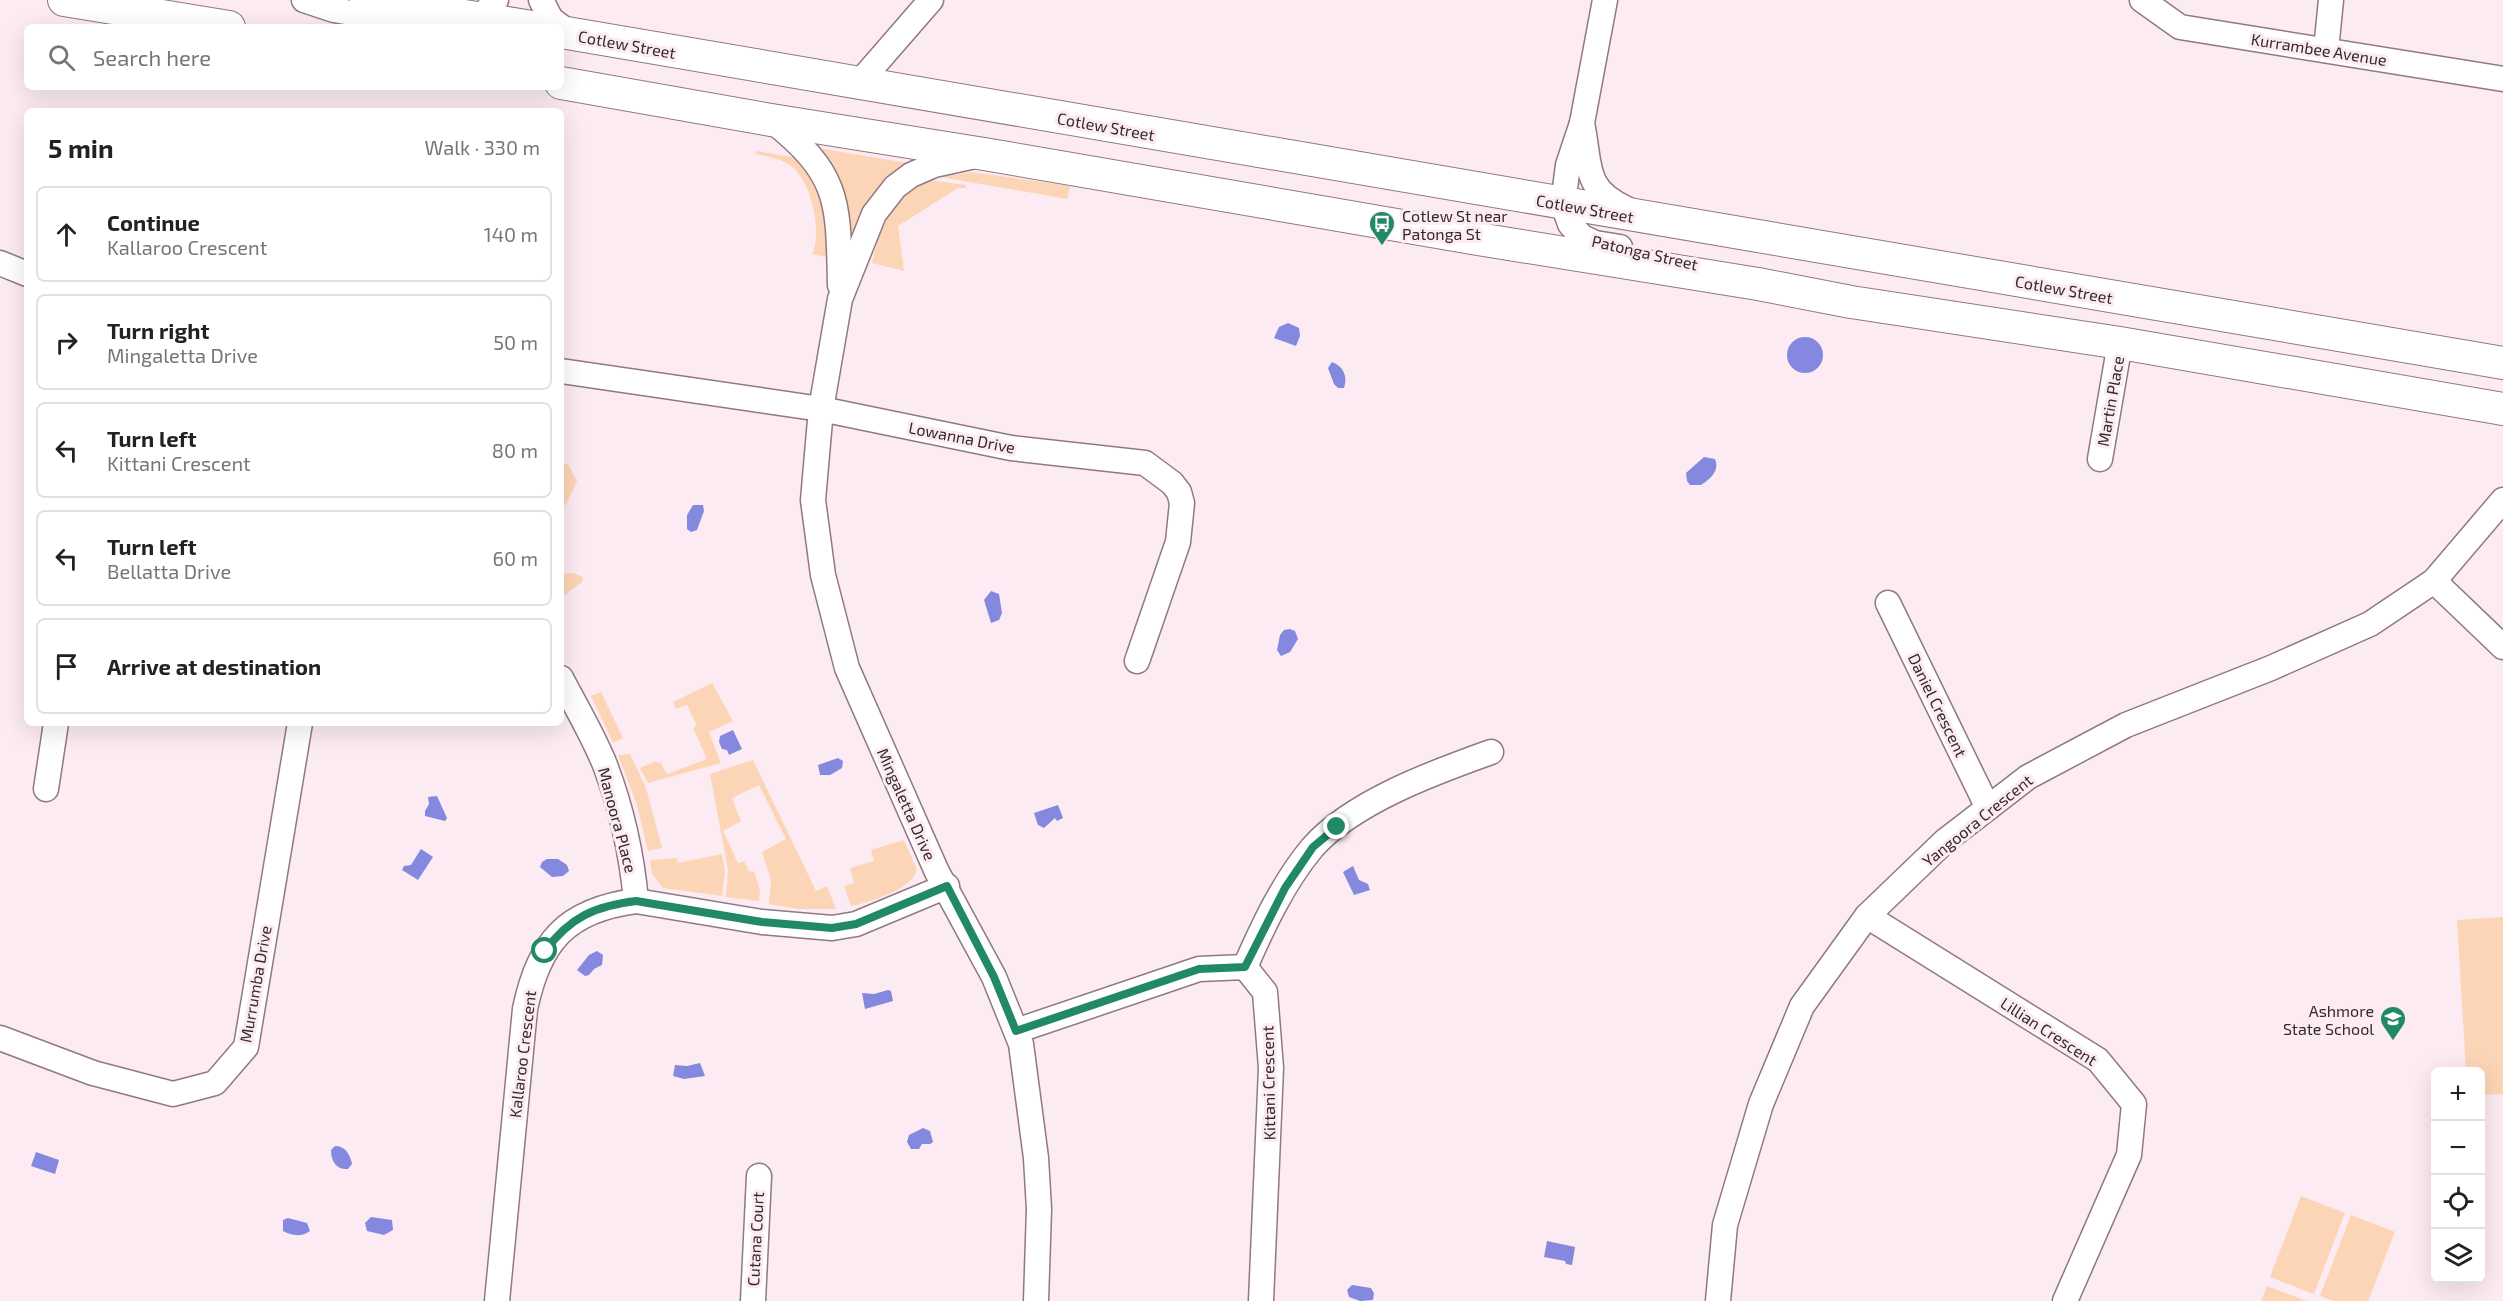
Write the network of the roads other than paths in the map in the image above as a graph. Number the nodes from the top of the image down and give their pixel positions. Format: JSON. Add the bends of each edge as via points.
{"nodes":[{"id":1,"x":64,"y":0,"type":"edge"},
{"id":2,"x":304,"y":0,"type":"edge"},
{"id":3,"x":366,"y":0,"type":"edge"},
{"id":4,"x":541,"y":0,"type":"edge"},
{"id":5,"x":931,"y":0,"type":"edge"},
{"id":6,"x":1605,"y":0,"type":"edge"},
{"id":7,"x":2142,"y":0,"type":"edge"},
{"id":8,"x":2331,"y":0,"type":"edge"},
{"id":9,"x":485,"y":15,"type":"edge"},
{"id":10,"x":210,"y":24,"type":"edge"},
{"id":11,"x":413,"y":24,"type":"edge"},
{"id":12,"x":520,"y":24,"type":"edge"},
{"id":13,"x":556,"y":24,"type":"edge"},
{"id":14,"x":566,"y":33,"type":"edge"},
{"id":15,"x":2326,"y":50,"type":"junction"},
{"id":16,"x":564,"y":71,"type":"edge"},
{"id":17,"x":2503,"y":79,"type":"edge"},
{"id":18,"x":564,"y":84,"type":"edge"},
{"id":19,"x":858,"y":84,"type":"junction"},
{"id":20,"x":645,"y":97,"type":"junction"},
{"id":21,"x":771,"y":120,"type":"junction"},
{"id":22,"x":1582,"y":123,"type":"junction"},
{"id":23,"x":984,"y":154,"type":"junction"},
{"id":24,"x":1563,"y":204,"type":"junction"},
{"id":25,"x":1649,"y":219,"type":"junction"},
{"id":26,"x":0,"y":263,"type":"edge"},
{"id":27,"x":24,"y":273,"type":"edge"},
{"id":28,"x":1758,"y":284,"type":"junction"},
{"id":29,"x":840,"y":299,"type":"junction"},
{"id":30,"x":2120,"y":343,"type":"junction"},
{"id":31,"x":2503,"y":363,"type":"edge"},
{"id":32,"x":564,"y":371,"type":"edge"},
{"id":33,"x":821,"y":409,"type":"junction"},
{"id":34,"x":2503,"y":409,"type":"edge"},
{"id":35,"x":2100,"y":459,"type":"dead end"},
{"id":36,"x":2503,"y":489,"type":"edge"},
{"id":37,"x":2496,"y":509,"type":"edge"},
{"id":38,"x":2434,"y":581,"type":"junction"},
{"id":39,"x":1888,"y":603,"type":"dead end"},
{"id":40,"x":2503,"y":647,"type":"edge"},
{"id":41,"x":1137,"y":661,"type":"dead end"},
{"id":42,"x":564,"y":684,"type":"edge"},
{"id":43,"x":56,"y":726,"type":"edge"},
{"id":44,"x":300,"y":726,"type":"edge"},
{"id":45,"x":1491,"y":752,"type":"dead end"},
{"id":46,"x":46,"y":789,"type":"dead end"},
{"id":47,"x":1988,"y":808,"type":"junction"},
{"id":48,"x":947,"y":886,"type":"junction"},
{"id":49,"x":636,"y":901,"type":"junction"},
{"id":50,"x":1867,"y":916,"type":"junction"},
{"id":51,"x":1245,"y":967,"type":"junction"},
{"id":52,"x":1016,"y":1031,"type":"junction"},
{"id":53,"x":0,"y":1038,"type":"edge"},
{"id":54,"x":759,"y":1176,"type":"dead end"},
{"id":55,"x":496,"y":1301,"type":"edge"},
{"id":56,"x":753,"y":1301,"type":"edge"},
{"id":57,"x":1036,"y":1301,"type":"edge"},
{"id":58,"x":1261,"y":1301,"type":"edge"},
{"id":59,"x":1718,"y":1301,"type":"edge"},
{"id":60,"x":2065,"y":1301,"type":"edge"}],
"edges":[{"from":1,"to":10,"type":"main road"},
{"from":2,"to":11,"type":"street","via":[[334,10]]},
{"from":3,"to":9,"type":"main road"},
{"from":4,"to":13,"type":"street"},
{"from":5,"to":19,"type":"street"},
{"from":6,"to":22,"type":"street","name":"Patonga Street"},
{"from":7,"to":15,"type":"street","name":"Kurrambee Avenue","via":[[2180,27]]},
{"from":8,"to":15,"type":"street"},
{"from":9,"to":12,"type":"main road"},
{"from":14,"to":19,"type":"main road","name":"Cotlew Street"},
{"from":15,"to":17,"type":"street","name":"Kurrambee Avenue"},
{"from":16,"to":20,"type":"street","via":[[588,75]]},
{"from":18,"to":20,"type":"main road"},
{"from":19,"to":24,"type":"main road","name":"Cotlew Street"},
{"from":20,"to":21,"type":"main road"},
{"from":21,"to":23,"type":"main road"},
{"from":21,"to":29,"type":"street","name":"Mingaletta Drive","via":[[799,142],[820,167],[834,193],[839,222]]},
{"from":22,"to":24,"type":"street","name":"Patonga Street","via":[[1568,165]]},
{"from":22,"to":25,"type":"street","name":"Patonga Street","via":[[1596,189],[1611,202]]},
{"from":23,"to":28,"type":"main road"},
{"from":23,"to":29,"type":"street","name":"Mingaletta Drive","via":[[934,165],[911,175],[895,188],[874,214]]},
{"from":24,"to":25,"type":"main road","name":"Cotlew Street"},
{"from":24,"to":28,"type":"street","name":"Patonga Street","via":[[1575,232],[1588,241],[1686,259]]},
{"from":25,"to":31,"type":"main road","name":"Cotlew Street"},
{"from":26,"to":27,"type":"street"},
{"from":28,"to":30,"type":"main road"},
{"from":29,"to":33,"type":"street","name":"Mingaletta Drive"},
{"from":30,"to":34,"type":"main road"},
{"from":30,"to":35,"type":"street","name":"Martin Place"},
{"from":32,"to":33,"type":"street","name":"Lowanna Drive"},
{"from":33,"to":41,"type":"street","name":"Lowanna Drive","via":[[1011,448],[1145,463],[1162,473],[1179,492],[1182,503],[1178,542]]},
{"from":33,"to":48,"type":"street","name":"Mingaletta Drive","via":[[813,500],[823,575],[846,668],[937,872]]},
{"from":36,"to":37,"type":"street","name":"Yangoora Crescent"},
{"from":37,"to":38,"type":"street","name":"Yangoora Crescent"},
{"from":38,"to":40,"type":"street"},
{"from":38,"to":47,"type":"street","name":"Yangoora Crescent","via":[[2370,624],[2126,725],[2028,777]]},
{"from":39,"to":47,"type":"street","name":"Daniel Crescent"},
{"from":42,"to":49,"type":"street","name":"Manoora Place","via":[[605,766],[634,875]]},
{"from":43,"to":46,"type":"street"},
{"from":44,"to":53,"type":"street","name":"Murrumba Drive","via":[[246,1047],[214,1083],[173,1094],[93,1073]]},
{"from":45,"to":51,"type":"street","via":[[1430,773],[1367,805],[1313,847],[1285,888]]},
{"from":47,"to":50,"type":"street","name":"Yangoora Crescent","via":[[1945,841]]},
{"from":48,"to":49,"type":"street","name":"Kallaroo Crescent","via":[[856,924],[832,928],[762,922]]},
{"from":48,"to":52,"type":"street","name":"Mingaletta Drive","via":[[994,977]]},
{"from":49,"to":55,"type":"street","name":"Kallaroo Crescent","via":[[588,912],[566,927],[545,951],[531,978]]},
{"from":50,"to":59,"type":"street","name":"Yangoora Crescent","via":[[1802,1006],[1761,1104],[1725,1225]]},
{"from":50,"to":60,"type":"street","name":"Lillian Crescent","via":[[2098,1060],[2134,1104],[2129,1155]]},
{"from":51,"to":52,"type":"street","via":[[1199,969]]},
{"from":51,"to":58,"type":"street","name":"Kittani Crescent","via":[[1265,992],[1271,1068]]},
{"from":52,"to":57,"type":"street","name":"Mingaletta Drive","via":[[1036,1158]]},
{"from":54,"to":56,"type":"street","name":"Cutana Court"}]}
